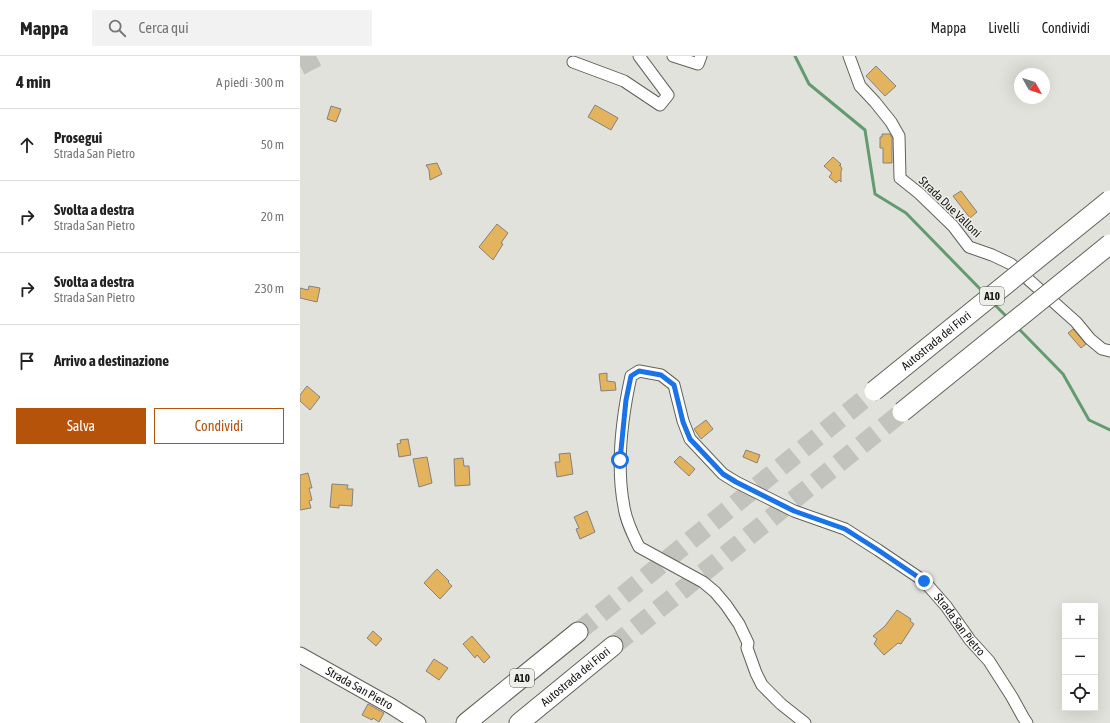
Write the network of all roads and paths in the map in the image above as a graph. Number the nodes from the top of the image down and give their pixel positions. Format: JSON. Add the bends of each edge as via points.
{"nodes":[{"id":1,"x":639,"y":56,"type":"edge"},
{"id":2,"x":673,"y":56,"type":"edge"},
{"id":3,"x":701,"y":56,"type":"edge"},
{"id":4,"x":849,"y":56,"type":"edge"},
{"id":5,"x":573,"y":62,"type":"dead end"},
{"id":6,"x":1110,"y":200,"type":"edge"},
{"id":7,"x":1110,"y":244,"type":"edge"},
{"id":8,"x":1110,"y":351,"type":"edge"},
{"id":9,"x":874,"y":392,"type":"tunnel mouth"},
{"id":10,"x":902,"y":412,"type":"tunnel mouth"},
{"id":11,"x":578,"y":632,"type":"tunnel mouth"},
{"id":12,"x":613,"y":646,"type":"tunnel mouth"},
{"id":13,"x":300,"y":655,"type":"edge"},
{"id":14,"x":418,"y":723,"type":"edge"},
{"id":15,"x":466,"y":723,"type":"edge"},
{"id":16,"x":519,"y":723,"type":"edge"},
{"id":17,"x":805,"y":723,"type":"edge"},
{"id":18,"x":1027,"y":723,"type":"edge"}],
"edges":[{"from":1,"to":5,"type":"street","via":[[668,95],[660,104],[624,81]]},
{"from":2,"to":3,"type":"street","via":[[698,64]]},
{"from":4,"to":8,"type":"street","name":"Strada Due Valloni","via":[[860,86],[891,122],[899,136],[900,178],[953,226],[969,247],[1011,264],[1076,322],[1096,344]]},
{"from":6,"to":9,"type":"highway","name":"Autostrada dei Fiori","number":"A10","bridge":true},
{"from":7,"to":10,"type":"highway","bridge":true},
{"from":11,"to":15,"type":"highway","number":"A10"},
{"from":12,"to":16,"type":"highway","name":"Autostrada dei Fiori"},
{"from":13,"to":14,"type":"street","name":"Strada San Pietro"},
{"from":17,"to":18,"type":"street","name":"Strada San Pietro","via":[[762,686],[747,648],[748,643],[726,605],[703,582],[639,547],[634,537],[624,508],[620,460],[631,376],[639,371],[661,375],[674,385],[690,439],[723,474],[794,511],[845,529],[924,581],[989,661]]}]}
